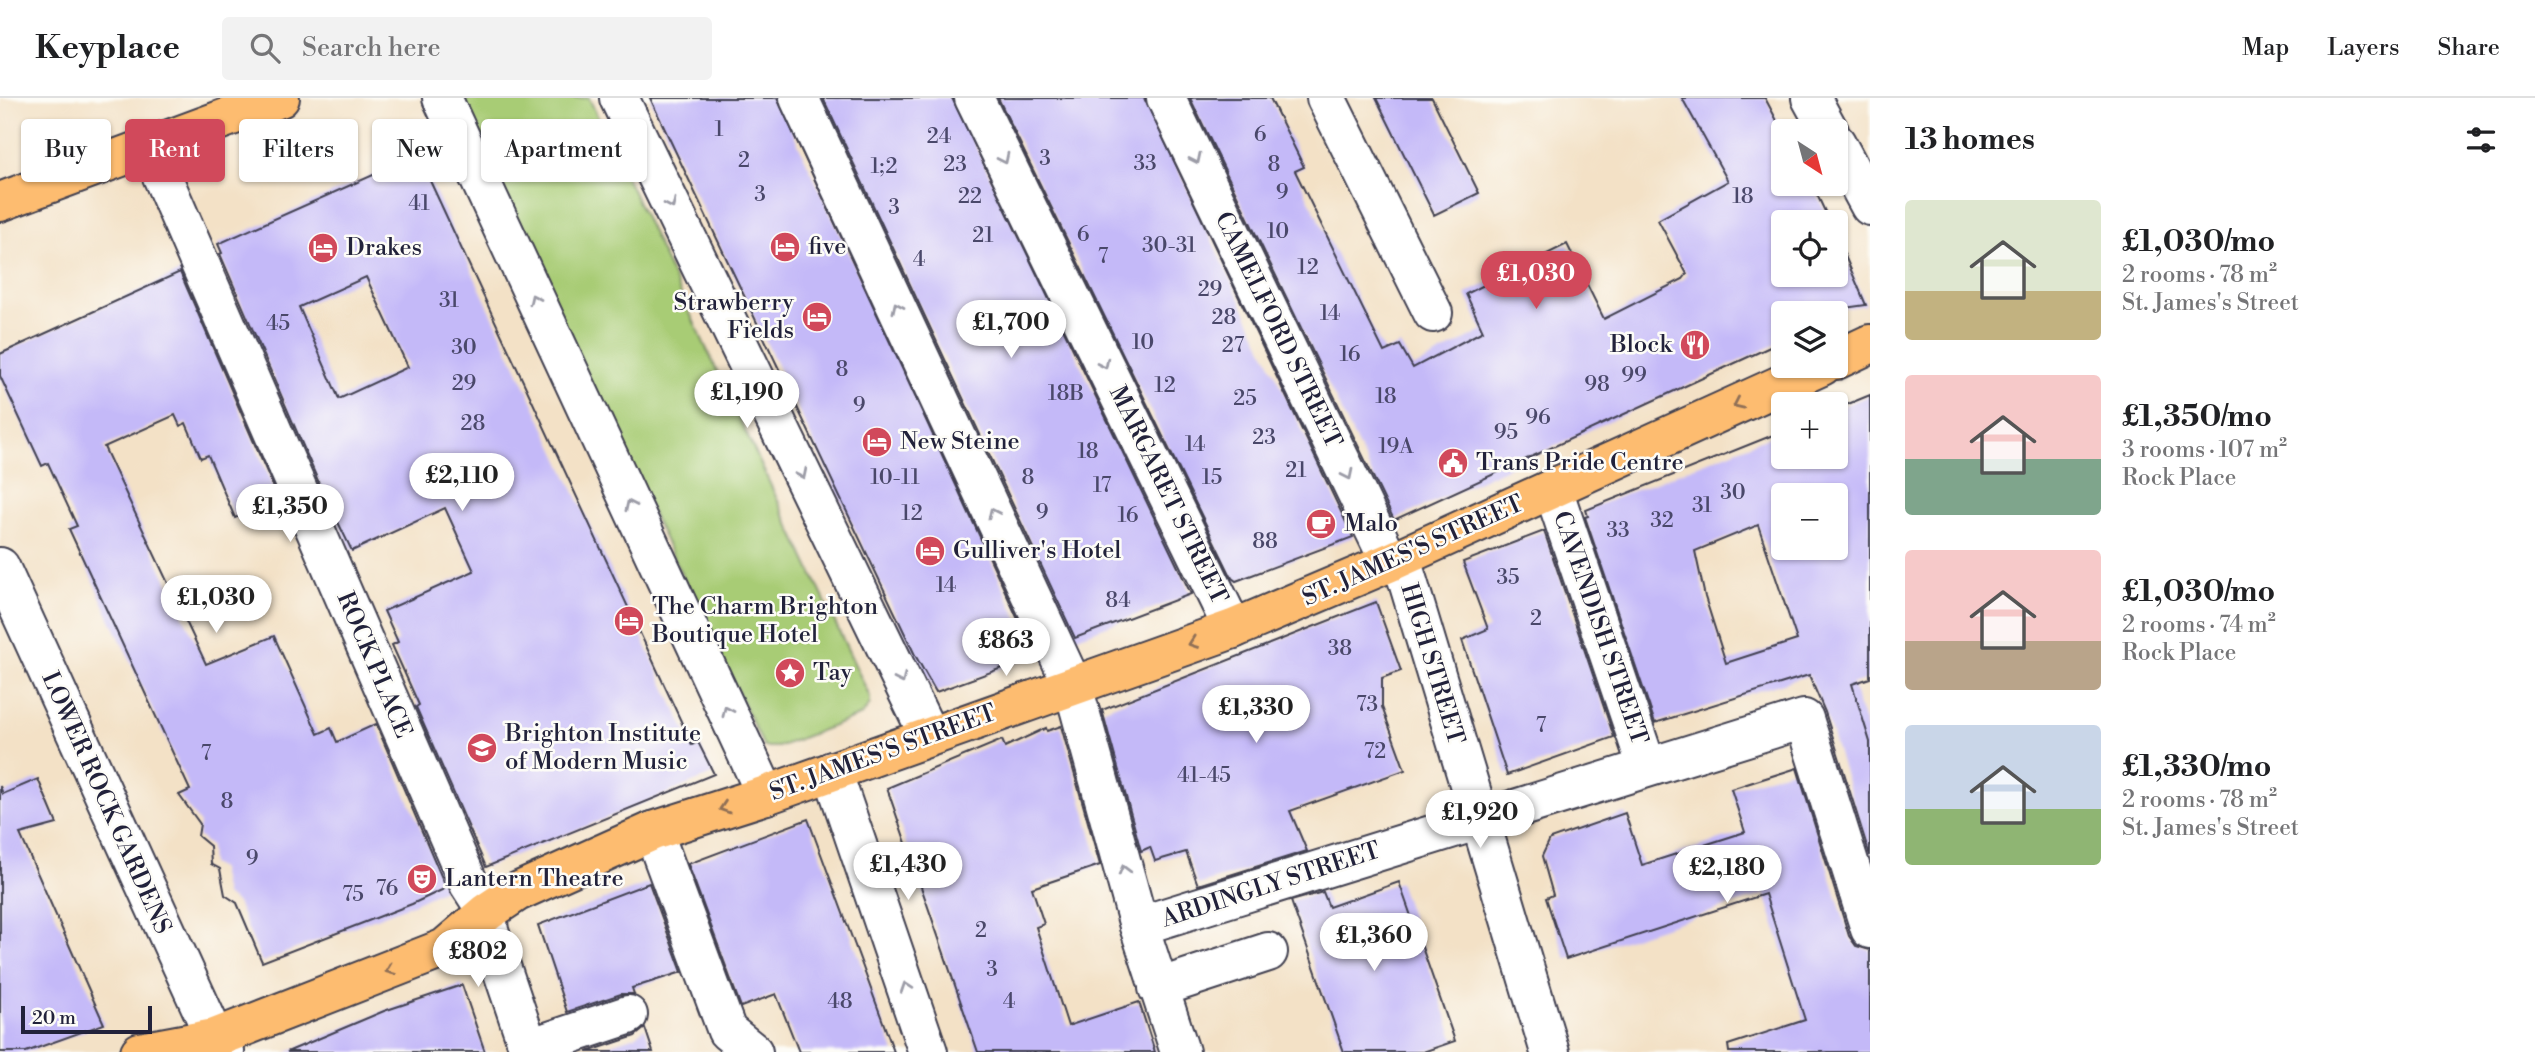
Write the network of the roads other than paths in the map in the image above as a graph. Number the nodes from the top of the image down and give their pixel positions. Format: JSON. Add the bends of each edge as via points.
{"nodes":[{"id":1,"x":279,"y":98,"type":"edge"},
{"id":2,"x":442,"y":98,"type":"edge"},
{"id":3,"x":620,"y":98,"type":"edge"},
{"id":4,"x":799,"y":98,"type":"edge"},
{"id":5,"x":974,"y":98,"type":"edge"},
{"id":6,"x":1326,"y":98,"type":"edge"},
{"id":7,"x":1811,"y":98,"type":"edge"},
{"id":8,"x":1169,"y":99,"type":"edge"},
{"id":9,"x":222,"y":119,"type":"edge"},
{"id":10,"x":1822,"y":119,"type":"edge"},
{"id":11,"x":125,"y":155,"type":"edge"},
{"id":12,"x":1848,"y":165,"type":"edge"},
{"id":13,"x":165,"y":182,"type":"edge"},
{"id":14,"x":0,"y":202,"type":"edge"},
{"id":15,"x":1870,"y":206,"type":"edge"},
{"id":16,"x":1433,"y":313,"type":"dead end"},
{"id":17,"x":1870,"y":344,"type":"edge"},
{"id":18,"x":1848,"y":354,"type":"edge"},
{"id":19,"x":1796,"y":378,"type":"edge"},
{"id":20,"x":1553,"y":489,"type":"junction"},
{"id":21,"x":1394,"y":561,"type":"junction"},
{"id":22,"x":0,"y":567,"type":"edge"},
{"id":23,"x":1233,"y":629,"type":"junction"},
{"id":24,"x":1073,"y":686,"type":"junction"},
{"id":25,"x":929,"y":736,"type":"junction"},
{"id":26,"x":1647,"y":767,"type":"junction"},
{"id":27,"x":832,"y":771,"type":"junction"},
{"id":28,"x":766,"y":795,"type":"junction"},
{"id":29,"x":1478,"y":819,"type":"junction"},
{"id":30,"x":653,"y":831,"type":"junction"},
{"id":31,"x":487,"y":912,"type":"junction"},
{"id":32,"x":1139,"y":926,"type":"junction"},
{"id":33,"x":1870,"y":929,"type":"edge"},
{"id":34,"x":1268,"y":952,"type":"dead end"},
{"id":35,"x":1158,"y":988,"type":"junction"},
{"id":36,"x":628,"y":1015,"type":"dead end"},
{"id":37,"x":220,"y":1045,"type":"edge"},
{"id":38,"x":529,"y":1050,"type":"edge"},
{"id":39,"x":140,"y":1052,"type":"edge"},
{"id":40,"x":752,"y":1052,"type":"edge"},
{"id":41,"x":928,"y":1052,"type":"edge"},
{"id":42,"x":1180,"y":1052,"type":"edge"},
{"id":43,"x":1550,"y":1052,"type":"edge"}],
"edges":[{"from":1,"to":9,"type":"main road"},
{"from":28,"to":2,"type":"street","one_way":true},
{"from":3,"to":25,"type":"street","one_way":true},
{"from":24,"to":4,"type":"street","one_way":true},
{"from":5,"to":23,"type":"street","name":"MARGARET STREET","one_way":true},
{"from":6,"to":16,"type":"street"},
{"from":7,"to":10,"type":"street"},
{"from":8,"to":21,"type":"street","name":"CAMELFORD STREET","one_way":true,"via":[[1384,550]]},
{"from":11,"to":14,"type":"main road"},
{"from":12,"to":15,"type":"street"},
{"from":13,"to":31,"type":"street","name":"ROCK PLACE","via":[[469,884]]},
{"from":17,"to":18,"type":"main road"},
{"from":19,"to":20,"type":"main road","name":"ST. JAMES'S STREET","one_way":true},
{"from":20,"to":21,"type":"main road","name":"ST. JAMES'S STREET"},
{"from":20,"to":26,"type":"street","name":"CAVENDISH STREET"},
{"from":21,"to":23,"type":"main road","name":"ST. JAMES'S STREET"},
{"from":21,"to":29,"type":"street","name":"HIGH STREET","via":[[1406,575]]},
{"from":22,"to":37,"type":"street","name":"LOWER ROCK GARDENS"},
{"from":23,"to":24,"type":"main road","name":"ST. JAMES'S STREET","one_way":true},
{"from":24,"to":25,"type":"main road","name":"ST. JAMES'S STREET"},
{"from":32,"to":24,"type":"street","one_way":true},
{"from":25,"to":27,"type":"main road","name":"ST. JAMES'S STREET"},
{"from":26,"to":29,"type":"street","name":"ARDINGLY STREET"},
{"from":26,"to":33,"type":"street","name":"ARDINGLY STREET","via":[[1804,719]]},
{"from":27,"to":28,"type":"main road","name":"ST. JAMES'S STREET"},
{"from":41,"to":27,"type":"street","one_way":true},
{"from":28,"to":30,"type":"main road","name":"ST. JAMES'S STREET","one_way":true},
{"from":29,"to":32,"type":"street","name":"ARDINGLY STREET"},
{"from":29,"to":43,"type":"street","name":"HIGH STREET"},
{"from":30,"to":31,"type":"main road","name":"ST. JAMES'S STREET","via":[[517,892]]},
{"from":30,"to":40,"type":"street","via":[[727,1031]]},
{"from":31,"to":37,"type":"main road","name":"ST. JAMES'S STREET","one_way":true,"via":[[445,948]]},
{"from":31,"to":38,"type":"street","via":[[489,931]]},
{"from":32,"to":35,"type":"street"},
{"from":34,"to":35,"type":"street"},
{"from":35,"to":42,"type":"street"},
{"from":36,"to":38,"type":"street"},
{"from":37,"to":39,"type":"main road","name":"ST. JAMES'S STREET"}]}
